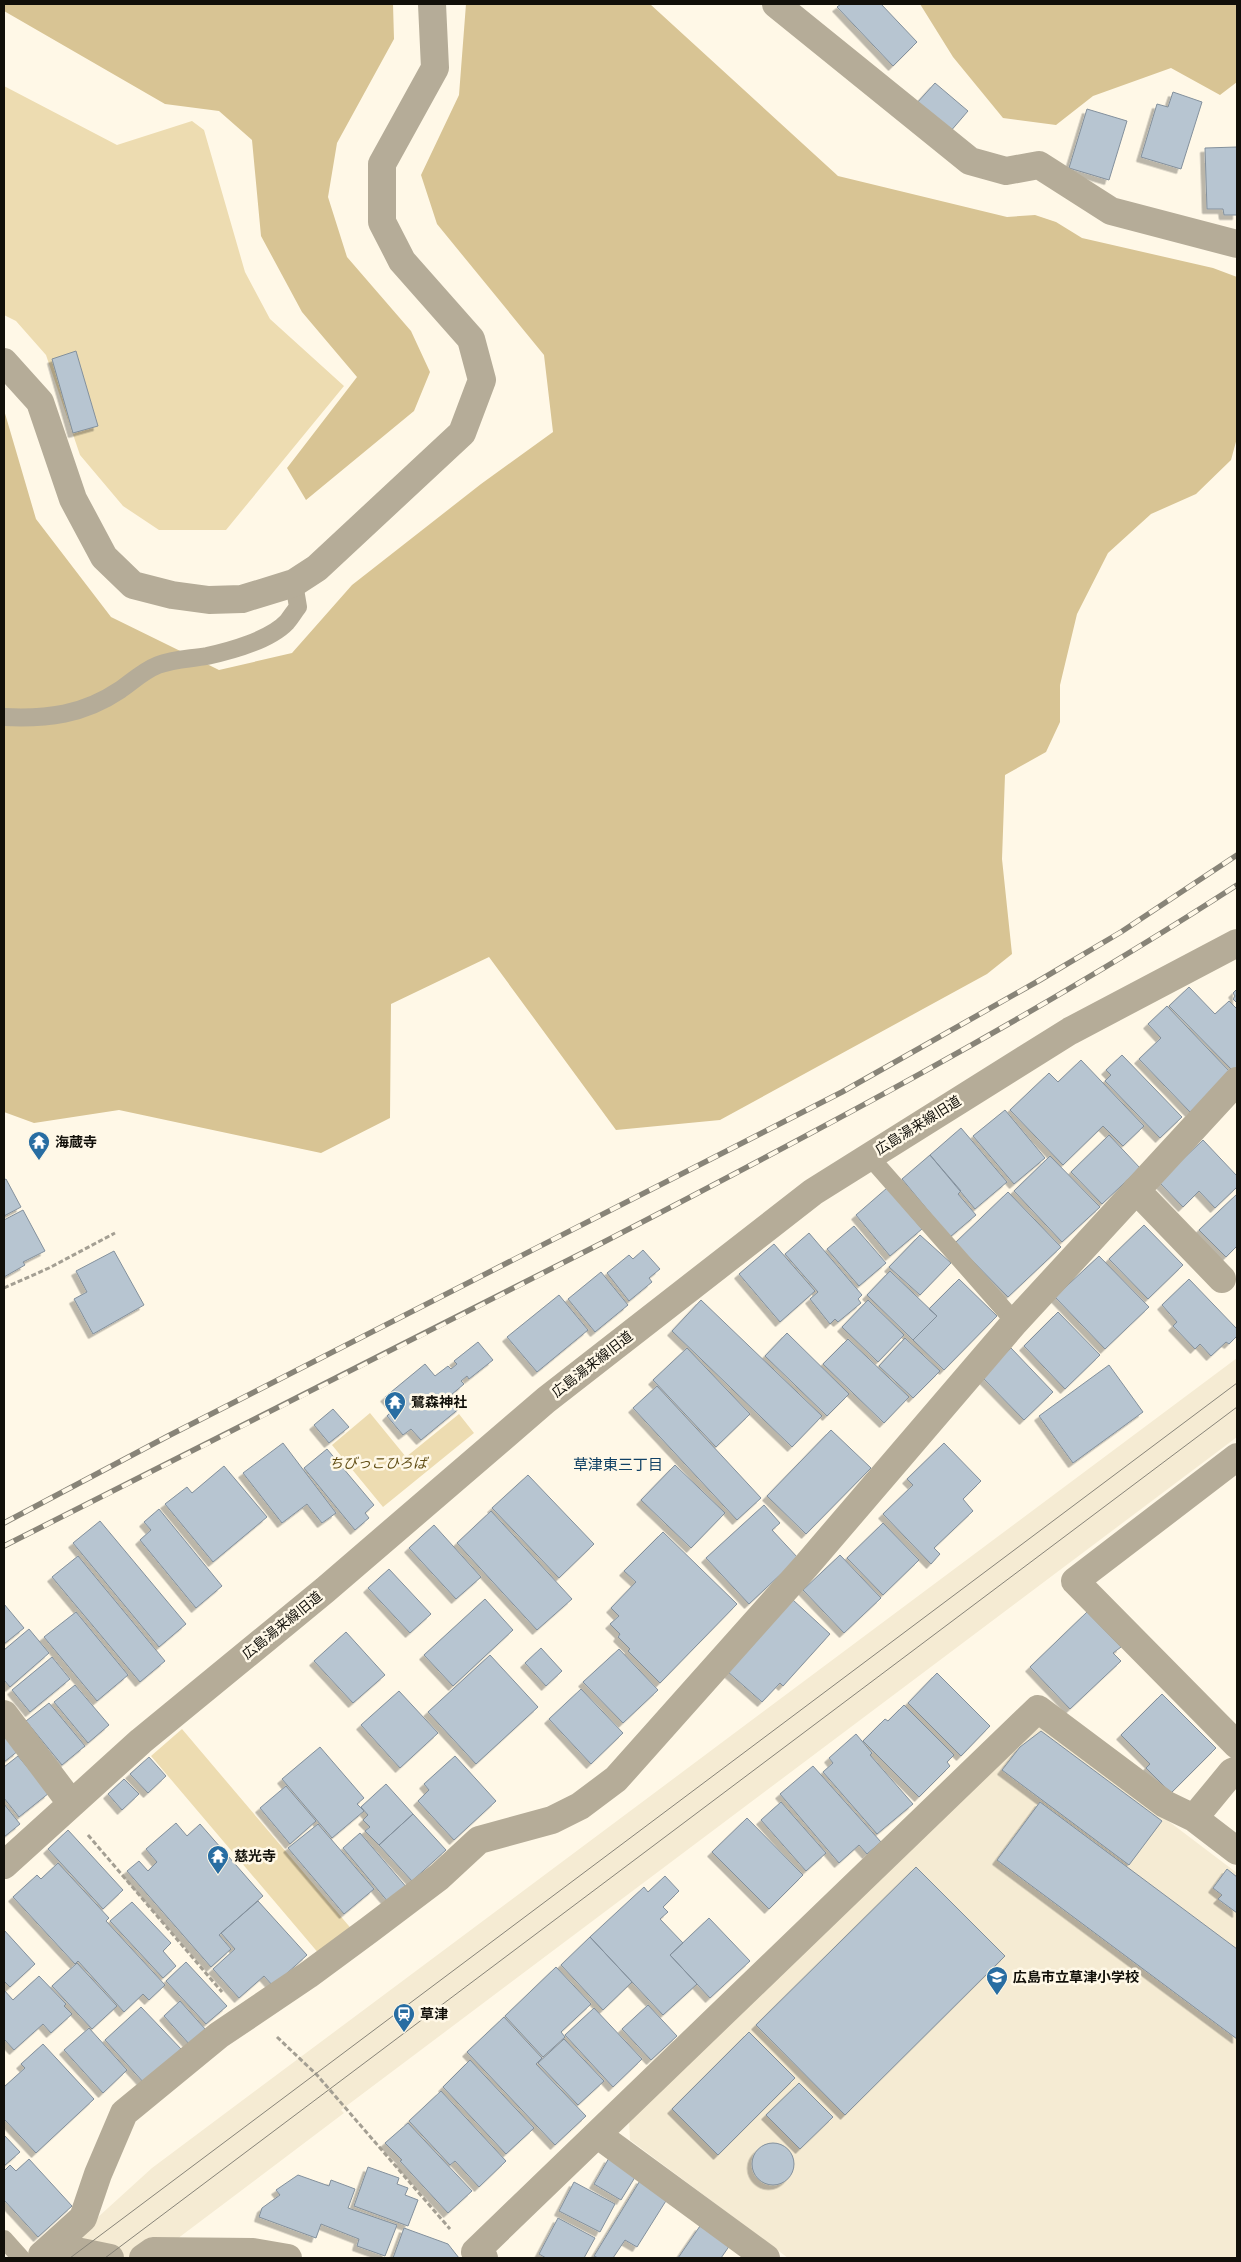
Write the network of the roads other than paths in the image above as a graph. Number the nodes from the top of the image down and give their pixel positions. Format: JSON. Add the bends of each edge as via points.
{"nodes":[{"id":1,"x":432,"y":4,"type":"edge"},
{"id":2,"x":776,"y":4,"type":"edge"},
{"id":3,"x":1237,"y":244,"type":"edge"},
{"id":4,"x":4,"y":362,"type":"edge"},
{"id":5,"x":294,"y":583,"type":"junction"},
{"id":6,"x":4,"y":717,"type":"edge"},
{"id":7,"x":1237,"y":943,"type":"edge"},
{"id":8,"x":1237,"y":1081,"type":"edge"},
{"id":9,"x":869,"y":1156,"type":"junction"},
{"id":10,"x":1136,"y":1190,"type":"junction"},
{"id":11,"x":1222,"y":1279,"type":"dead end"},
{"id":12,"x":1015,"y":1322,"type":"junction"},
{"id":13,"x":1237,"y":1457,"type":"edge"},
{"id":14,"x":4,"y":1714,"type":"edge"},
{"id":15,"x":1237,"y":1744,"type":"edge"},
{"id":16,"x":1237,"y":1770,"type":"edge"},
{"id":17,"x":71,"y":1803,"type":"junction"},
{"id":18,"x":1194,"y":1818,"type":"junction"},
{"id":19,"x":1237,"y":1851,"type":"edge"},
{"id":20,"x":4,"y":1865,"type":"edge"},
{"id":21,"x":598,"y":2135,"type":"junction"},
{"id":22,"x":4,"y":2239,"type":"edge"},
{"id":23,"x":45,"y":2252,"type":"edge"},
{"id":24,"x":21,"y":2258,"type":"edge"},
{"id":25,"x":110,"y":2258,"type":"edge"},
{"id":26,"x":143,"y":2258,"type":"edge"},
{"id":27,"x":288,"y":2258,"type":"edge"},
{"id":28,"x":484,"y":2258,"type":"edge"},
{"id":29,"x":766,"y":2258,"type":"edge"}],
"edges":[{"from":1,"to":5,"type":"street","via":[[435,68],[382,164],[382,222],[402,261],[471,338],[482,380],[462,433],[317,568]]},
{"from":2,"to":3,"type":"street","via":[[970,161],[1006,171],[1038,165],[1111,211]]},
{"from":4,"to":5,"type":"street","via":[[40,402],[73,499],[104,557],[133,585],[209,600],[242,599]]},
{"from":5,"to":6,"type":"lane","via":[[298,607],[286,623],[267,636],[238,648],[158,666],[97,703],[64,715]]},
{"from":7,"to":9,"type":"street","name":"広島湯来線旧道","via":[[1070,1031]]},
{"from":8,"to":10,"type":"street"},
{"from":9,"to":12,"type":"lane"},
{"from":9,"to":17,"type":"street","name":"広島湯来線旧道","via":[[813,1192],[546,1400]]},
{"from":10,"to":11,"type":"street"},
{"from":10,"to":12,"type":"street"},
{"from":12,"to":23,"type":"street","via":[[806,1566],[616,1779],[580,1806],[552,1820],[479,1840],[439,1877],[369,1930],[218,2035],[124,2113],[83,2218]]},
{"from":13,"to":15,"type":"street","via":[[1074,1581]]},
{"from":14,"to":17,"type":"street"},
{"from":16,"to":18,"type":"street"},
{"from":17,"to":20,"type":"street","name":"広島湯来線旧道"},
{"from":18,"to":19,"type":"street"},
{"from":18,"to":21,"type":"street","via":[[1166,1804],[1038,1709]]},
{"from":21,"to":28,"type":"street","via":[[475,2252]]},
{"from":21,"to":29,"type":"street"},
{"from":22,"to":24,"type":"lane"},
{"from":23,"to":25,"type":"street"},
{"from":26,"to":27,"type":"street","via":[[153,2251],[253,2252]]}]}
